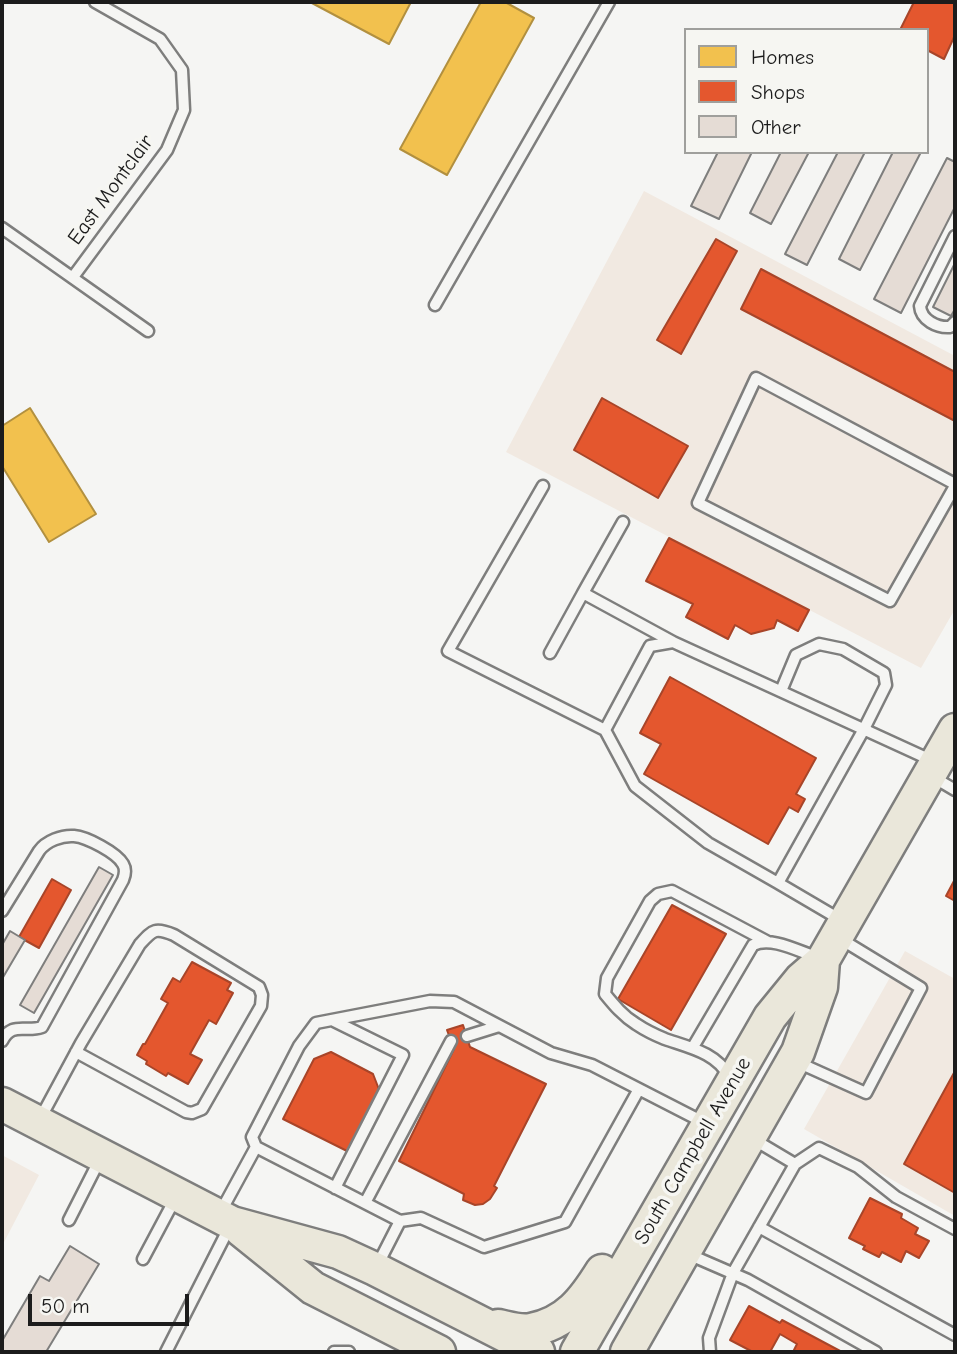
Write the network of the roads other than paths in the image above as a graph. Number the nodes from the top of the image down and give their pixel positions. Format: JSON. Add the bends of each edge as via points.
{"nodes":[{"id":1,"x":95,"y":2,"type":"edge"},
{"id":2,"x":610,"y":2,"type":"edge"},
{"id":3,"x":2,"y":228,"type":"edge"},
{"id":4,"x":955,"y":236,"type":"edge"},
{"id":5,"x":72,"y":277,"type":"junction"},
{"id":6,"x":435,"y":305,"type":"dead end"},
{"id":7,"x":955,"y":322,"type":"edge"},
{"id":8,"x":148,"y":331,"type":"dead end"},
{"id":9,"x":955,"y":485,"type":"edge"},
{"id":10,"x":543,"y":486,"type":"dead end"},
{"id":11,"x":623,"y":522,"type":"dead end"},
{"id":12,"x":583,"y":593,"type":"junction"},
{"id":13,"x":673,"y":642,"type":"junction"},
{"id":14,"x":550,"y":653,"type":"dead end"},
{"id":15,"x":781,"y":691,"type":"junction"},
{"id":16,"x":864,"y":729,"type":"junction"},
{"id":17,"x":605,"y":730,"type":"junction"},
{"id":18,"x":955,"y":730,"type":"edge"},
{"id":19,"x":940,"y":776,"type":"edge"},
{"id":20,"x":778,"y":883,"type":"junction"},
{"id":21,"x":2,"y":911,"type":"edge"},
{"id":22,"x":835,"y":939,"type":"junction"},
{"id":23,"x":768,"y":942,"type":"junction"},
{"id":24,"x":332,"y":1020,"type":"junction"},
{"id":25,"x":499,"y":1026,"type":"junction"},
{"id":26,"x":3,"y":1034,"type":"edge"},
{"id":27,"x":467,"y":1036,"type":"dead end"},
{"id":28,"x":451,"y":1041,"type":"dead end"},
{"id":29,"x":693,"y":1047,"type":"junction"},
{"id":30,"x":76,"y":1052,"type":"junction"},
{"id":31,"x":793,"y":1060,"type":"junction"},
{"id":32,"x":732,"y":1084,"type":"junction"},
{"id":33,"x":639,"y":1089,"type":"junction"},
{"id":34,"x":2,"y":1104,"type":"edge"},
{"id":35,"x":38,"y":1123,"type":"junction"},
{"id":36,"x":705,"y":1130,"type":"junction"},
{"id":37,"x":749,"y":1138,"type":"junction"},
{"id":38,"x":256,"y":1147,"type":"junction"},
{"id":39,"x":102,"y":1155,"type":"junction"},
{"id":40,"x":795,"y":1164,"type":"junction"},
{"id":41,"x":335,"y":1188,"type":"junction"},
{"id":42,"x":178,"y":1194,"type":"junction"},
{"id":43,"x":365,"y":1203,"type":"junction"},
{"id":44,"x":69,"y":1220,"type":"dead end"},
{"id":45,"x":225,"y":1220,"type":"junction"},
{"id":46,"x":400,"y":1221,"type":"junction"},
{"id":47,"x":759,"y":1227,"type":"junction"},
{"id":48,"x":955,"y":1228,"type":"edge"},
{"id":49,"x":684,"y":1252,"type":"junction"},
{"id":50,"x":143,"y":1259,"type":"dead end"},
{"id":51,"x":375,"y":1269,"type":"junction"},
{"id":52,"x":733,"y":1273,"type":"junction"},
{"id":53,"x":645,"y":1321,"type":"junction"},
{"id":54,"x":478,"y":1322,"type":"junction"},
{"id":55,"x":955,"y":1335,"type":"edge"},
{"id":56,"x":166,"y":1352,"type":"edge"},
{"id":57,"x":334,"y":1352,"type":"edge"},
{"id":58,"x":349,"y":1352,"type":"edge"},
{"id":59,"x":439,"y":1352,"type":"edge"},
{"id":60,"x":538,"y":1352,"type":"edge"},
{"id":61,"x":577,"y":1352,"type":"edge"},
{"id":62,"x":627,"y":1352,"type":"edge"},
{"id":63,"x":647,"y":1352,"type":"edge"},
{"id":64,"x":710,"y":1352,"type":"edge"},
{"id":65,"x":876,"y":1352,"type":"edge"}],
"edges":[{"from":1,"to":5,"type":"lane","name":"East Montclair","via":[[160,38],[182,70],[184,110],[167,150]]},
{"from":2,"to":6,"type":"lane"},
{"from":3,"to":5,"type":"lane"},
{"from":4,"to":7,"type":"lane","via":[[920,314],[943,328]]},
{"from":5,"to":8,"type":"lane"},
{"from":9,"to":9,"type":"lane","via":[[756,377],[698,503],[890,601]]},
{"from":10,"to":17,"type":"lane","via":[[448,651]]},
{"from":11,"to":12,"type":"lane"},
{"from":12,"to":13,"type":"lane"},
{"from":12,"to":14,"type":"lane"},
{"from":13,"to":15,"type":"lane"},
{"from":13,"to":17,"type":"lane","via":[[650,646]]},
{"from":15,"to":16,"type":"lane"},
{"from":15,"to":16,"type":"lane","via":[[796,655],[819,644],[843,649],[884,673],[886,685]]},
{"from":16,"to":19,"type":"lane"},
{"from":16,"to":20,"type":"lane"},
{"from":17,"to":20,"type":"lane","via":[[635,786],[708,843]]},
{"from":18,"to":19,"type":"main road","name":"South Campbell Avenue"},
{"from":19,"to":22,"type":"main road","name":"South Campbell Avenue"},
{"from":20,"to":22,"type":"lane"},
{"from":21,"to":26,"type":"lane","via":[[49,842],[77,836],[123,863],[123,880],[42,1027],[14,1028]]},
{"from":22,"to":23,"type":"lane"},
{"from":22,"to":31,"type":"main road","name":"South Campbell Avenue"},
{"from":22,"to":31,"type":"lane","via":[[921,988],[866,1093]]},
{"from":22,"to":32,"type":"main road","name":"South Campbell Avenue","via":[[770,1017]]},
{"from":23,"to":29,"type":"lane","via":[[753,945]]},
{"from":23,"to":29,"type":"lane","via":[[672,891],[650,901],[607,978],[605,994],[633,1023]]},
{"from":24,"to":25,"type":"lane","via":[[430,1000],[454,1002]]},
{"from":24,"to":38,"type":"lane","via":[[316,1023],[299,1046],[252,1137]]},
{"from":24,"to":41,"type":"lane","via":[[402,1055]]},
{"from":25,"to":27,"type":"lane"},
{"from":25,"to":33,"type":"lane","via":[[551,1054],[592,1065]]},
{"from":28,"to":43,"type":"lane"},
{"from":29,"to":32,"type":"lane","via":[[722,1066]]},
{"from":30,"to":30,"type":"lane","via":[[140,944],[153,931],[174,935],[259,987],[262,995],[261,1006],[202,1109],[192,1113]]},
{"from":30,"to":35,"type":"lane"},
{"from":31,"to":37,"type":"main road","name":"South Campbell Avenue"},
{"from":32,"to":36,"type":"main road","name":"South Campbell Avenue"},
{"from":33,"to":36,"type":"lane"},
{"from":33,"to":46,"type":"lane","via":[[565,1222],[484,1247],[421,1218]]},
{"from":34,"to":35,"type":"main road"},
{"from":35,"to":39,"type":"main road"},
{"from":36,"to":54,"type":"main road","via":[[653,1187],[589,1292],[570,1314],[530,1331]]},
{"from":36,"to":61,"type":"main road","name":"South Campbell Avenue"},
{"from":37,"to":40,"type":"lane"},
{"from":37,"to":49,"type":"main road","name":"South Campbell Avenue"},
{"from":38,"to":41,"type":"lane"},
{"from":38,"to":45,"type":"lane"},
{"from":39,"to":42,"type":"main road"},
{"from":39,"to":44,"type":"lane"},
{"from":40,"to":47,"type":"lane"},
{"from":40,"to":48,"type":"lane","via":[[819,1148]]},
{"from":41,"to":43,"type":"lane"},
{"from":42,"to":45,"type":"main road"},
{"from":42,"to":50,"type":"lane"},
{"from":43,"to":46,"type":"lane"},
{"from":45,"to":51,"type":"main road","via":[[338,1252]]},
{"from":45,"to":56,"type":"lane"},
{"from":45,"to":59,"type":"main road","via":[[313,1288]]},
{"from":46,"to":51,"type":"lane"},
{"from":47,"to":52,"type":"lane"},
{"from":47,"to":55,"type":"lane"},
{"from":49,"to":52,"type":"lane"},
{"from":49,"to":53,"type":"main road","name":"South Campbell Avenue"},
{"from":51,"to":54,"type":"main road"},
{"from":52,"to":64,"type":"lane","via":[[709,1338]]},
{"from":52,"to":65,"type":"lane"},
{"from":53,"to":62,"type":"main road","name":"South Campbell Avenue"},
{"from":53,"to":63,"type":"main road"},
{"from":54,"to":60,"type":"main road"},
{"from":57,"to":58,"type":"lane"}]}
